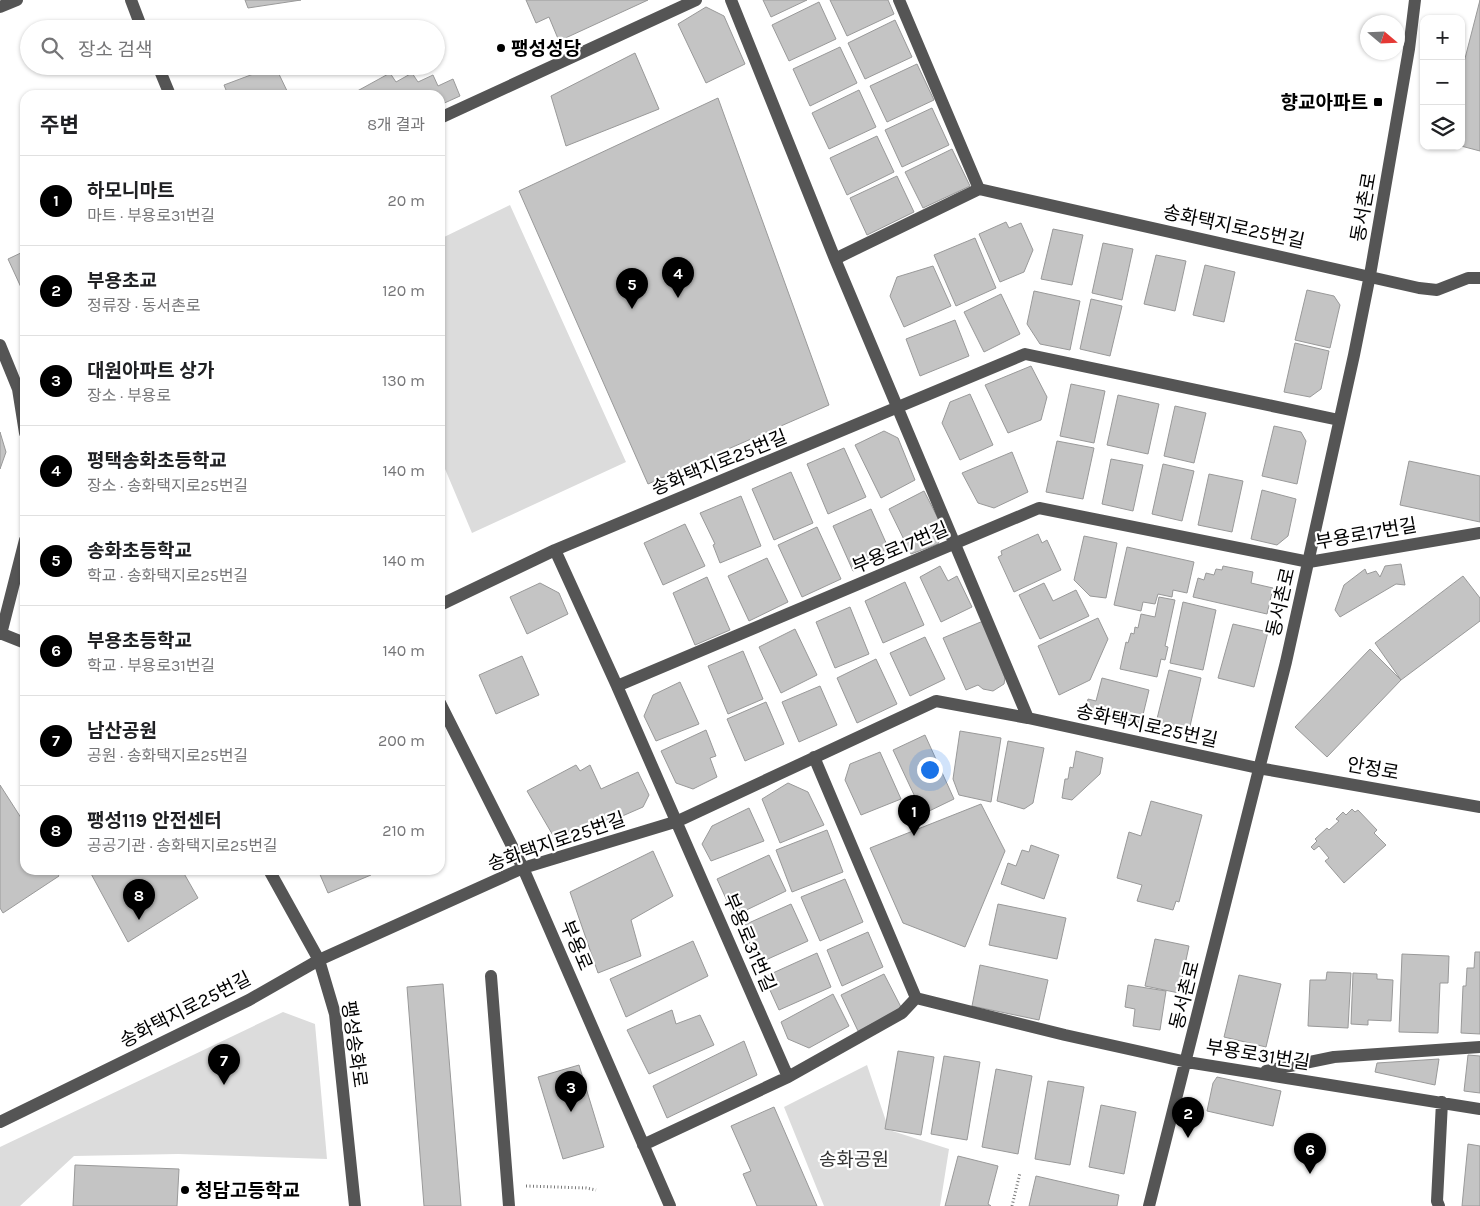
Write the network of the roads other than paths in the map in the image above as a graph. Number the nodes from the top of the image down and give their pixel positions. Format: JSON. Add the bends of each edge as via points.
{"nodes":[{"id":1,"x":17,"y":0,"type":"edge"},
{"id":2,"x":131,"y":0,"type":"edge"},
{"id":3,"x":696,"y":0,"type":"edge"},
{"id":4,"x":732,"y":0,"type":"edge"},
{"id":5,"x":898,"y":0,"type":"edge"},
{"id":6,"x":1415,"y":0,"type":"edge"},
{"id":7,"x":0,"y":8,"type":"edge"},
{"id":8,"x":139,"y":20,"type":"edge"},
{"id":9,"x":162,"y":75,"type":"edge"},
{"id":10,"x":168,"y":90,"type":"edge"},
{"id":11,"x":445,"y":116,"type":"edge"},
{"id":12,"x":979,"y":189,"type":"junction"},
{"id":13,"x":835,"y":259,"type":"junction"},
{"id":14,"x":1370,"y":275,"type":"junction"},
{"id":15,"x":1480,"y":278,"type":"edge"},
{"id":16,"x":0,"y":345,"type":"edge"},
{"id":17,"x":20,"y":402,"type":"edge"},
{"id":18,"x":898,"y":409,"type":"junction"},
{"id":19,"x":1339,"y":420,"type":"junction"},
{"id":20,"x":1480,"y":533,"type":"edge"},
{"id":21,"x":955,"y":545,"type":"junction"},
{"id":22,"x":555,"y":550,"type":"junction"},
{"id":23,"x":1309,"y":562,"type":"junction"},
{"id":24,"x":20,"y":564,"type":"edge"},
{"id":25,"x":445,"y":603,"type":"edge"},
{"id":26,"x":0,"y":634,"type":"edge"},
{"id":27,"x":20,"y":642,"type":"edge"},
{"id":28,"x":617,"y":686,"type":"junction"},
{"id":29,"x":445,"y":713,"type":"edge"},
{"id":30,"x":1028,"y":718,"type":"junction"},
{"id":31,"x":814,"y":757,"type":"junction"},
{"id":32,"x":1258,"y":768,"type":"junction"},
{"id":33,"x":1480,"y":807,"type":"edge"},
{"id":34,"x":678,"y":821,"type":"junction"},
{"id":35,"x":523,"y":868,"type":"junction"},
{"id":36,"x":272,"y":875,"type":"edge"},
{"id":37,"x":318,"y":960,"type":"junction"},
{"id":38,"x":491,"y":976,"type":"dead end"},
{"id":39,"x":916,"y":998,"type":"junction"},
{"id":40,"x":1480,"y":1047,"type":"edge"},
{"id":41,"x":1187,"y":1062,"type":"junction"},
{"id":42,"x":1256,"y":1073,"type":"junction"},
{"id":43,"x":788,"y":1077,"type":"junction"},
{"id":44,"x":1442,"y":1102,"type":"junction"},
{"id":45,"x":1480,"y":1110,"type":"edge"},
{"id":46,"x":0,"y":1122,"type":"edge"},
{"id":47,"x":643,"y":1145,"type":"junction"},
{"id":48,"x":355,"y":1206,"type":"edge"},
{"id":49,"x":509,"y":1206,"type":"edge"},
{"id":50,"x":670,"y":1206,"type":"edge"},
{"id":51,"x":1149,"y":1206,"type":"edge"},
{"id":52,"x":1439,"y":1206,"type":"edge"}],
"edges":[{"from":1,"to":7,"type":"street"},
{"from":2,"to":8,"type":"street"},
{"from":3,"to":11,"type":"street"},
{"from":4,"to":13,"type":"street"},
{"from":5,"to":12,"type":"street"},
{"from":6,"to":14,"type":"street","name":"동서촌로"},
{"from":9,"to":10,"type":"street"},
{"from":12,"to":13,"type":"street"},
{"from":12,"to":14,"type":"street","name":"송화택지로25번길"},
{"from":13,"to":18,"type":"street"},
{"from":14,"to":15,"type":"street","name":"송화택지로25번길","via":[[1437,290],[1468,278]]},
{"from":14,"to":19,"type":"street","name":"동서촌로"},
{"from":16,"to":17,"type":"street"},
{"from":18,"to":19,"type":"street","name":"송화택지로25번길","via":[[1026,354]]},
{"from":18,"to":21,"type":"street"},
{"from":18,"to":22,"type":"street","name":"송화택지로25번길"},
{"from":19,"to":23,"type":"street","name":"동서촌로"},
{"from":20,"to":23,"type":"street","name":"부용로17번길"},
{"from":21,"to":23,"type":"street","name":"부용로17번길","via":[[1039,508]]},
{"from":21,"to":28,"type":"street","name":"부용로17번길"},
{"from":21,"to":30,"type":"street"},
{"from":22,"to":25,"type":"street"},
{"from":22,"to":28,"type":"street"},
{"from":23,"to":32,"type":"street","name":"동서촌로"},
{"from":24,"to":26,"type":"street"},
{"from":26,"to":27,"type":"street"},
{"from":28,"to":34,"type":"street","name":"부용로31번길"},
{"from":29,"to":35,"type":"street","name":"부용로"},
{"from":30,"to":31,"type":"street","name":"송화택지로25번길","via":[[936,701]]},
{"from":30,"to":32,"type":"street","name":"송화택지로25번길"},
{"from":31,"to":34,"type":"street","name":"송화택지로25번길"},
{"from":31,"to":39,"type":"street"},
{"from":32,"to":33,"type":"street","name":"안정로"},
{"from":32,"to":41,"type":"street","name":"동서촌로"},
{"from":34,"to":35,"type":"street","name":"송화택지로25번길"},
{"from":34,"to":43,"type":"street","name":"부용로31번길"},
{"from":35,"to":37,"type":"street","name":"송화택지로25번길"},
{"from":35,"to":47,"type":"street","name":"부용로"},
{"from":36,"to":37,"type":"street","name":"팽성송화로"},
{"from":37,"to":46,"type":"street","name":"송화택지로25번길","via":[[249,1000]]},
{"from":37,"to":48,"type":"street","name":"팽성송화로","via":[[335,1014]]},
{"from":38,"to":49,"type":"street"},
{"from":39,"to":41,"type":"street","name":"부용로31번길"},
{"from":39,"to":43,"type":"street","via":[[902,1013]]},
{"from":40,"to":42,"type":"street","via":[[1334,1057]]},
{"from":41,"to":42,"type":"street","name":"부용로31번길"},
{"from":41,"to":51,"type":"street","name":"동서촌로","via":[[1173,1105]]},
{"from":42,"to":44,"type":"street","name":"부용로31번길"},
{"from":43,"to":47,"type":"street"},
{"from":44,"to":45,"type":"street","name":"부용로31번길"},
{"from":44,"to":52,"type":"street"},
{"from":47,"to":50,"type":"street","name":"부용로"}]}
